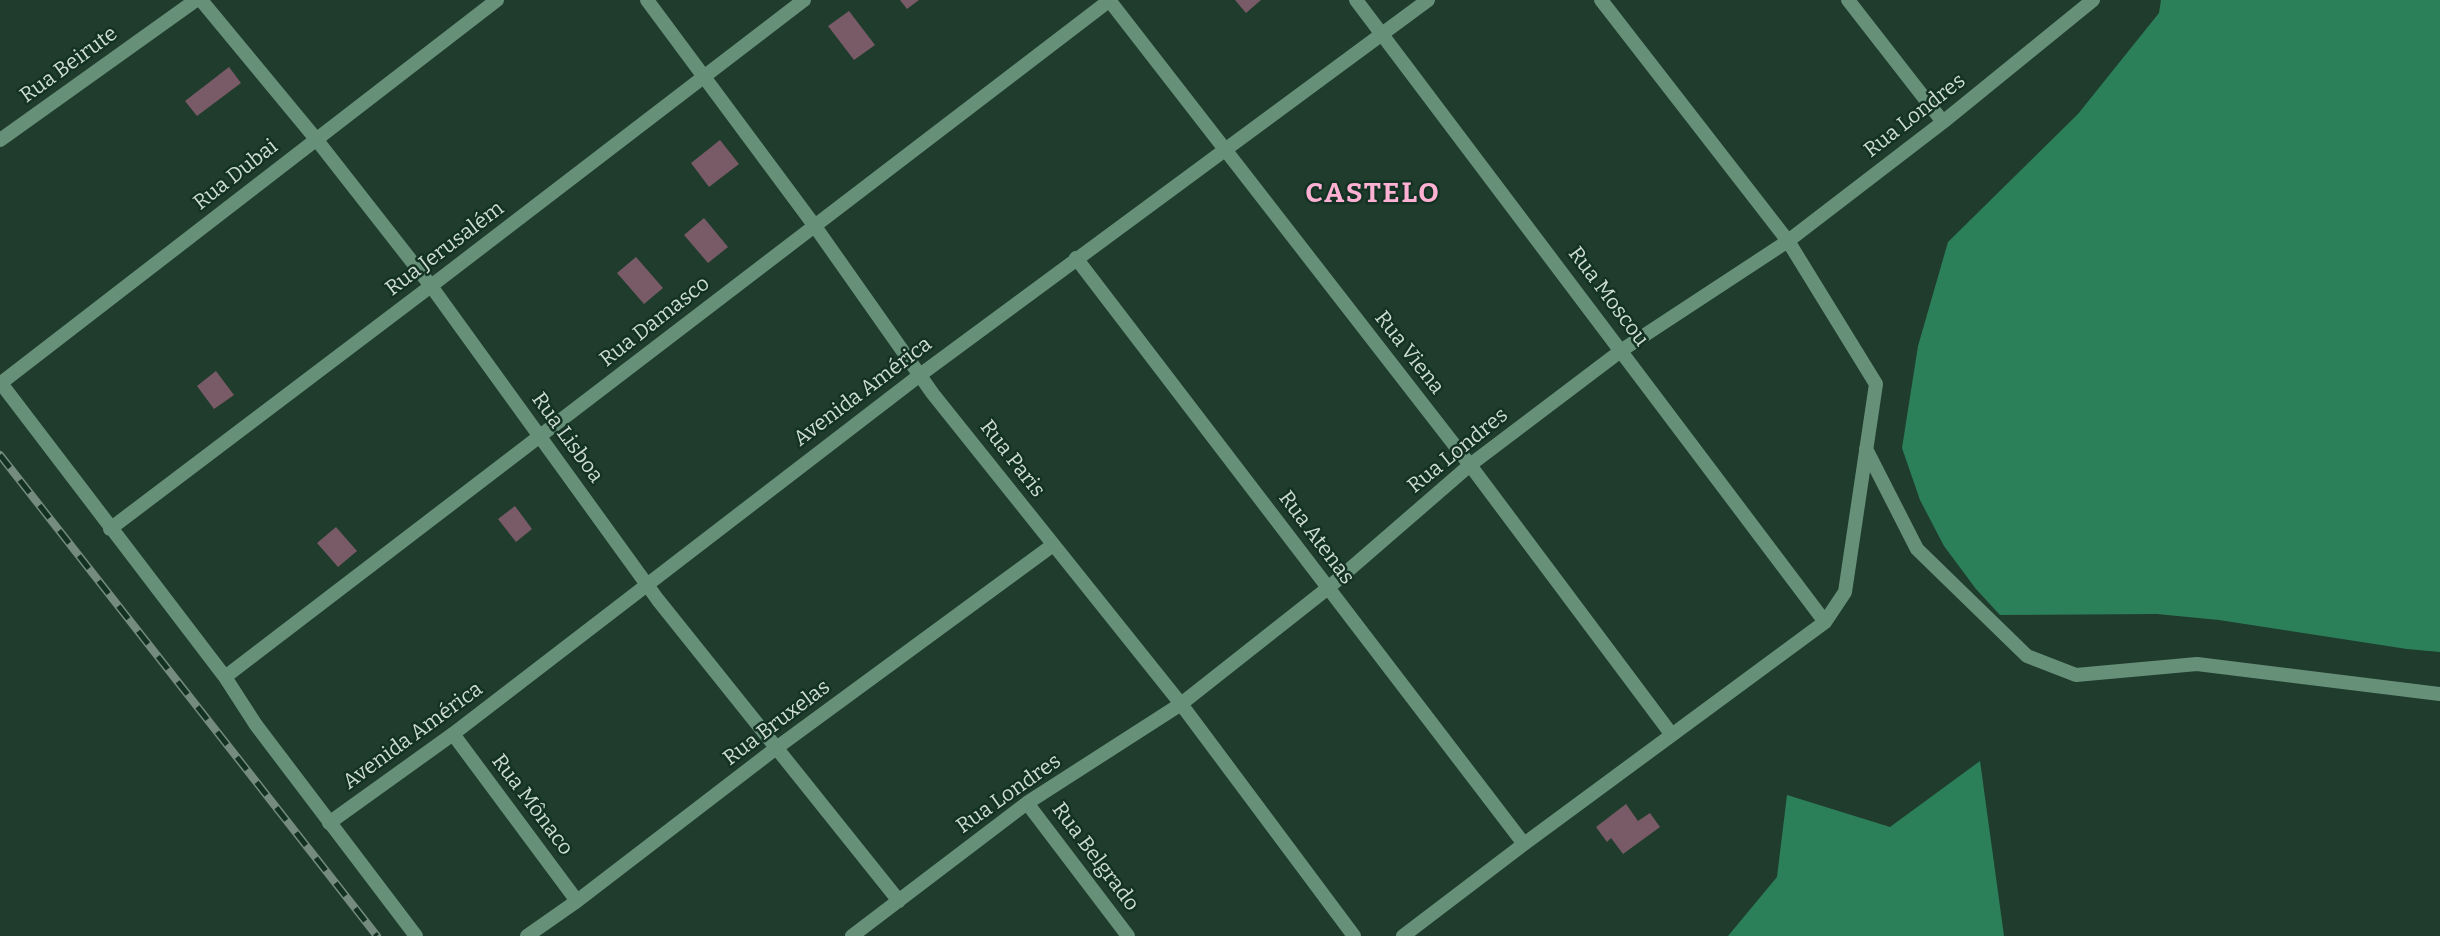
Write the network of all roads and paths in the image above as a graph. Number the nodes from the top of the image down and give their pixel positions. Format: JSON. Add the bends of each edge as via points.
{"nodes":[{"id":1,"x":196,"y":0,"type":"edge"},
{"id":2,"x":201,"y":0,"type":"edge"},
{"id":3,"x":496,"y":0,"type":"edge"},
{"id":4,"x":647,"y":0,"type":"edge"},
{"id":5,"x":804,"y":0,"type":"edge"},
{"id":6,"x":1109,"y":0,"type":"edge"},
{"id":7,"x":1356,"y":0,"type":"edge"},
{"id":8,"x":1428,"y":0,"type":"edge"},
{"id":9,"x":1601,"y":0,"type":"edge"},
{"id":10,"x":1847,"y":0,"type":"edge"},
{"id":11,"x":2092,"y":0,"type":"edge"},
{"id":12,"x":1383,"y":34,"type":"junction"},
{"id":13,"x":704,"y":77,"type":"junction"},
{"id":14,"x":1943,"y":122,"type":"junction"},
{"id":15,"x":316,"y":139,"type":"junction"},
{"id":16,"x":0,"y":140,"type":"edge"},
{"id":17,"x":1223,"y":149,"type":"junction"},
{"id":18,"x":814,"y":225,"type":"junction"},
{"id":19,"x":1788,"y":241,"type":"junction"},
{"id":20,"x":1076,"y":258,"type":"junction"},
{"id":21,"x":431,"y":286,"type":"junction"},
{"id":22,"x":1622,"y":350,"type":"junction"},
{"id":23,"x":920,"y":375,"type":"junction"},
{"id":24,"x":1,"y":383,"type":"edge"},
{"id":25,"x":541,"y":437,"type":"junction"},
{"id":26,"x":1866,"y":449,"type":"junction"},
{"id":27,"x":1470,"y":465,"type":"junction"},
{"id":28,"x":110,"y":528,"type":"junction"},
{"id":29,"x":1053,"y":545,"type":"junction"},
{"id":30,"x":647,"y":583,"type":"junction"},
{"id":31,"x":1328,"y":588,"type":"junction"},
{"id":32,"x":1825,"y":622,"type":"junction"},
{"id":33,"x":225,"y":677,"type":"junction"},
{"id":34,"x":2440,"y":694,"type":"edge"},
{"id":35,"x":1181,"y":704,"type":"junction"},
{"id":36,"x":453,"y":734,"type":"junction"},
{"id":37,"x":1672,"y":735,"type":"junction"},
{"id":38,"x":775,"y":749,"type":"junction"},
{"id":39,"x":1027,"y":803,"type":"junction"},
{"id":40,"x":329,"y":823,"type":"junction"},
{"id":41,"x":1524,"y":844,"type":"junction"},
{"id":42,"x":577,"y":901,"type":"junction"},
{"id":43,"x":899,"y":901,"type":"junction"},
{"id":44,"x":416,"y":936,"type":"edge"},
{"id":45,"x":527,"y":936,"type":"edge"},
{"id":46,"x":852,"y":936,"type":"edge"},
{"id":47,"x":1128,"y":936,"type":"edge"},
{"id":48,"x":1354,"y":936,"type":"edge"},
{"id":49,"x":1403,"y":936,"type":"edge"}],
"edges":[{"from":1,"to":16,"type":"street","name":"Rua Beirute"},
{"from":2,"to":15,"type":"street","name":"Rua Lisboa"},
{"from":3,"to":15,"type":"street","name":"Rua Dubai"},
{"from":4,"to":13,"type":"street","name":"Rua Paris"},
{"from":5,"to":13,"type":"street","name":"Rua Jerusalém"},
{"from":6,"to":17,"type":"street","name":"Rua Viena"},
{"from":6,"to":18,"type":"street","name":"Rua Damasco"},
{"from":7,"to":12,"type":"street","name":"Rua Moscou"},
{"from":8,"to":12,"type":"street","name":"Avenida América"},
{"from":9,"to":19,"type":"street"},
{"from":10,"to":14,"type":"street"},
{"from":11,"to":14,"type":"street","name":"Rua Londres"},
{"from":12,"to":17,"type":"street","name":"Avenida América"},
{"from":12,"to":22,"type":"street","name":"Rua Moscou"},
{"from":13,"to":18,"type":"street","name":"Rua Paris"},
{"from":13,"to":21,"type":"street","name":"Rua Jerusalém"},
{"from":14,"to":19,"type":"street","name":"Rua Londres"},
{"from":15,"to":21,"type":"street","name":"Rua Lisboa"},
{"from":15,"to":24,"type":"street","name":"Rua Dubai"},
{"from":17,"to":20,"type":"street","name":"Avenida América"},
{"from":17,"to":27,"type":"street","name":"Rua Viena"},
{"from":18,"to":23,"type":"street","name":"Rua Paris"},
{"from":18,"to":25,"type":"street","name":"Rua Damasco"},
{"from":19,"to":22,"type":"street","name":"Rua Londres"},
{"from":19,"to":26,"type":"street","via":[[1876,384]]},
{"from":20,"to":23,"type":"street","name":"Avenida América"},
{"from":20,"to":31,"type":"street","name":"Rua Atenas"},
{"from":21,"to":25,"type":"street","name":"Rua Lisboa"},
{"from":21,"to":28,"type":"street","name":"Rua Jerusalém"},
{"from":22,"to":27,"type":"street","name":"Rua Londres"},
{"from":22,"to":32,"type":"street","name":"Rua Moscou"},
{"from":23,"to":29,"type":"street","name":"Rua Paris"},
{"from":23,"to":30,"type":"street","name":"Avenida América"},
{"from":24,"to":28,"type":"street"},
{"from":25,"to":30,"type":"street","name":"Rua Lisboa"},
{"from":25,"to":33,"type":"street","name":"Rua Damasco"},
{"from":26,"to":32,"type":"street","via":[[1845,592]]},
{"from":26,"to":34,"type":"street","via":[[1917,549],[2027,656],[2077,675],[2197,664]]},
{"from":27,"to":31,"type":"street","name":"Rua Londres"},
{"from":27,"to":37,"type":"street","name":"Rua Viena"},
{"from":28,"to":33,"type":"street"},
{"from":29,"to":35,"type":"street","name":"Rua Paris"},
{"from":29,"to":38,"type":"street","name":"Rua Bruxelas"},
{"from":30,"to":36,"type":"street","name":"Avenida América"},
{"from":30,"to":38,"type":"street","name":"Rua Lisboa"},
{"from":31,"to":35,"type":"street","name":"Rua Londres"},
{"from":31,"to":41,"type":"street","name":"Rua Atenas"},
{"from":32,"to":37,"type":"street"},
{"from":33,"to":40,"type":"street"},
{"from":35,"to":39,"type":"street","name":"Rua Londres"},
{"from":35,"to":48,"type":"street","name":"Rua Paris"},
{"from":36,"to":40,"type":"street","name":"Avenida América"},
{"from":36,"to":42,"type":"street","name":"Rua Mônaco"},
{"from":37,"to":41,"type":"street"},
{"from":38,"to":42,"type":"street","name":"Rua Bruxelas"},
{"from":38,"to":43,"type":"street","name":"Rua Lisboa"},
{"from":39,"to":43,"type":"street","name":"Rua Londres"},
{"from":39,"to":47,"type":"street","name":"Rua Belgrado"},
{"from":40,"to":44,"type":"street"},
{"from":41,"to":49,"type":"street"},
{"from":42,"to":45,"type":"street","name":"Rua Bruxelas"},
{"from":43,"to":46,"type":"street","name":"Rua Londres"}]}
